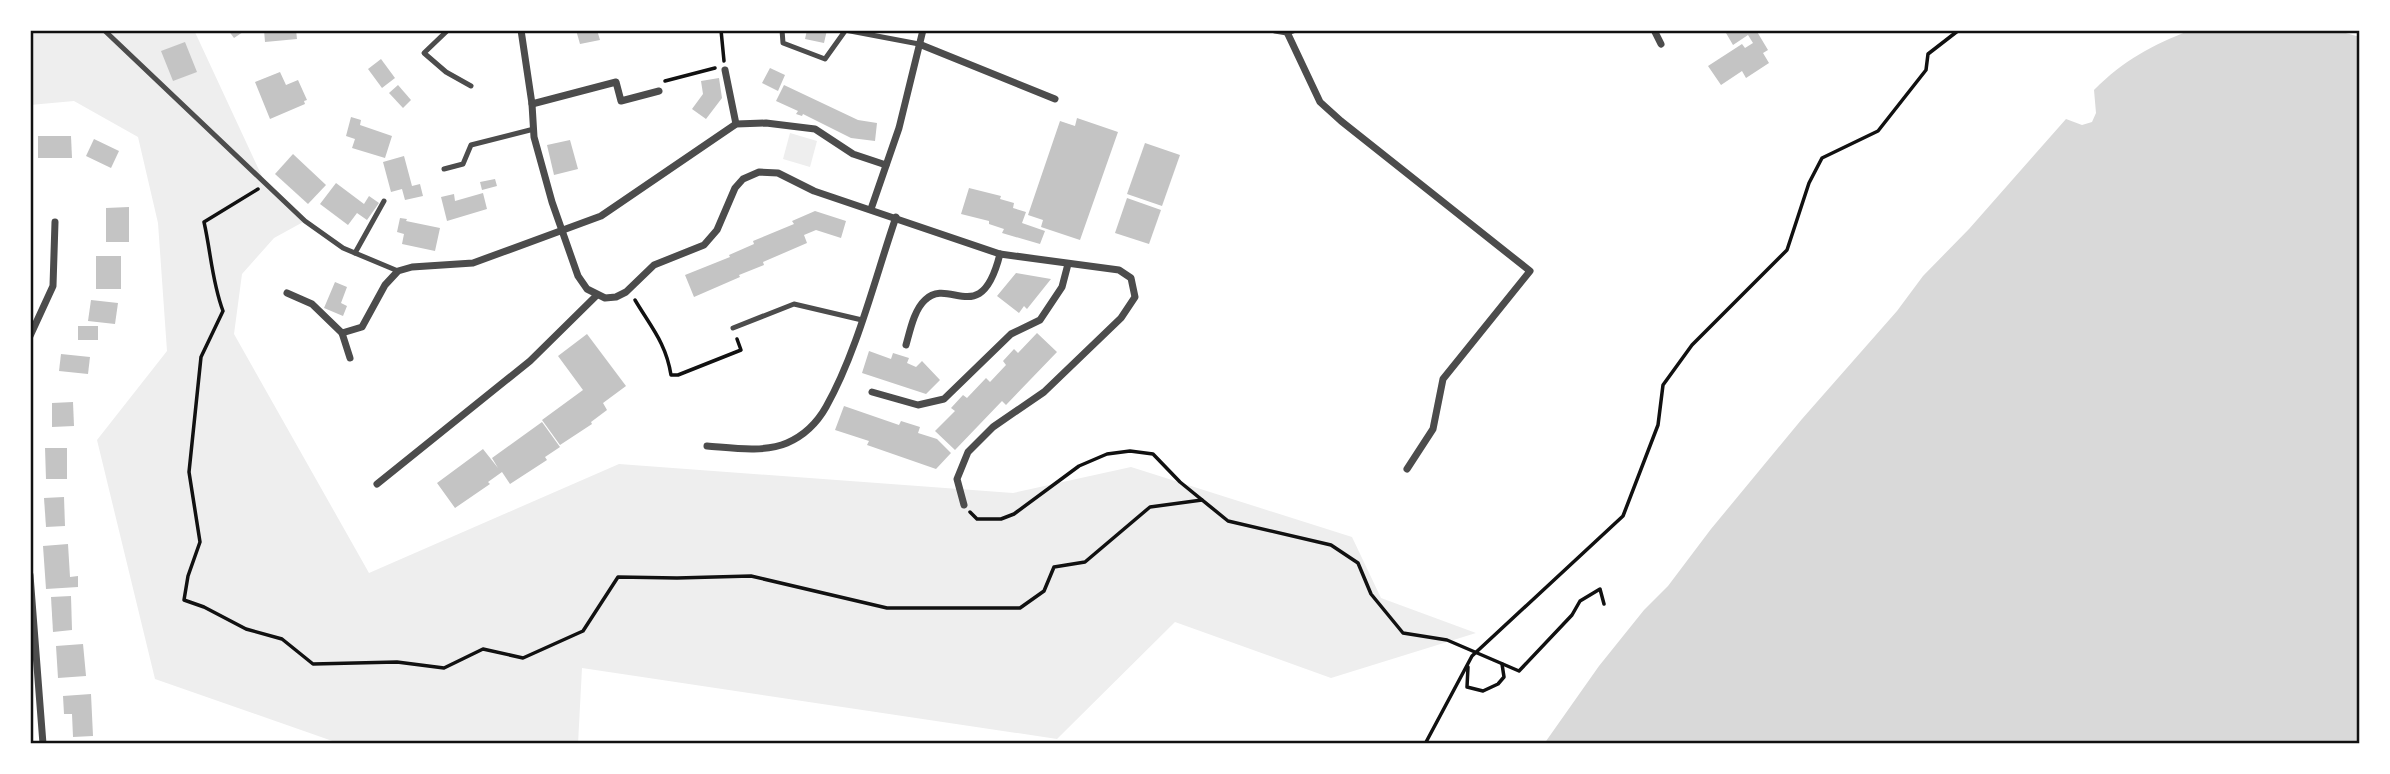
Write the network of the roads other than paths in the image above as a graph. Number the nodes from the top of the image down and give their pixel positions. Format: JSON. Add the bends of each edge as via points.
{"nodes":[{"id":1,"x":104,"y":30,"type":"edge"},
{"id":2,"x":448,"y":30,"type":"edge"},
{"id":3,"x":521,"y":30,"type":"edge"},
{"id":4,"x":782,"y":30,"type":"edge"},
{"id":5,"x":845,"y":30,"type":"edge"},
{"id":6,"x":923,"y":30,"type":"edge"},
{"id":7,"x":1275,"y":30,"type":"edge"},
{"id":8,"x":1654,"y":30,"type":"edge"},
{"id":9,"x":1289,"y":31,"type":"edge"},
{"id":10,"x":919,"y":44,"type":"junction"},
{"id":11,"x":1661,"y":44,"type":"dead end"},
{"id":12,"x":725,"y":70,"type":"dead end"},
{"id":13,"x":471,"y":86,"type":"dead end"},
{"id":14,"x":659,"y":91,"type":"road end"},
{"id":15,"x":1055,"y":99,"type":"dead end"},
{"id":16,"x":532,"y":104,"type":"junction"},
{"id":17,"x":736,"y":124,"type":"junction"},
{"id":18,"x":534,"y":129,"type":"junction"},
{"id":19,"x":886,"y":165,"type":"junction"},
{"id":20,"x":444,"y":169,"type":"dead end"},
{"id":21,"x":384,"y":201,"type":"dead end"},
{"id":22,"x":871,"y":209,"type":"junction"},
{"id":23,"x":897,"y":217,"type":"junction"},
{"id":24,"x":55,"y":222,"type":"dead end"},
{"id":25,"x":561,"y":230,"type":"junction"},
{"id":26,"x":355,"y":253,"type":"junction"},
{"id":27,"x":1000,"y":254,"type":"junction"},
{"id":28,"x":1068,"y":264,"type":"junction"},
{"id":29,"x":398,"y":271,"type":"junction"},
{"id":30,"x":287,"y":293,"type":"dead end"},
{"id":31,"x":597,"y":295,"type":"junction"},
{"id":32,"x":862,"y":320,"type":"junction"},
{"id":33,"x":733,"y":328,"type":"road end"},
{"id":34,"x":342,"y":333,"type":"junction"},
{"id":35,"x":30,"y":336,"type":"edge"},
{"id":36,"x":906,"y":345,"type":"dead end"},
{"id":37,"x":349,"y":358,"type":"dead end"},
{"id":38,"x":872,"y":392,"type":"dead end"},
{"id":39,"x":707,"y":446,"type":"dead end"},
{"id":40,"x":1407,"y":469,"type":"dead end"},
{"id":41,"x":377,"y":484,"type":"dead end"},
{"id":42,"x":964,"y":505,"type":"road end"},
{"id":43,"x":30,"y":575,"type":"edge"},
{"id":44,"x":43,"y":744,"type":"edge"}],
"edges":[{"from":1,"to":26,"type":"lane","via":[[305,221]]},
{"from":2,"to":13,"type":"lane","via":[[424,53]]},
{"from":3,"to":16,"type":"street"},
{"from":4,"to":5,"type":"lane","via":[[783,43],[825,59]]},
{"from":5,"to":10,"type":"lane"},
{"from":6,"to":10,"type":"street"},
{"from":7,"to":9,"type":"street"},
{"from":8,"to":11,"type":"street"},
{"from":9,"to":40,"type":"street","via":[[1320,102],[1530,271],[1443,379],[1433,429]]},
{"from":10,"to":15,"type":"street"},
{"from":10,"to":19,"type":"street"},
{"from":12,"to":17,"type":"street"},
{"from":14,"to":16,"type":"street","via":[[621,102],[616,82]]},
{"from":16,"to":18,"type":"street"},
{"from":17,"to":19,"type":"street","via":[[816,129],[853,154]]},
{"from":17,"to":25,"type":"street","via":[[601,216]]},
{"from":18,"to":20,"type":"lane","via":[[471,145],[463,164]]},
{"from":18,"to":25,"type":"street"},
{"from":19,"to":22,"type":"street"},
{"from":21,"to":26,"type":"lane"},
{"from":22,"to":23,"type":"street"},
{"from":22,"to":31,"type":"street","via":[[814,191],[778,173],[760,172],[735,188],[723,218],[704,245],[654,265],[616,297]]},
{"from":23,"to":27,"type":"street"},
{"from":23,"to":32,"type":"street"},
{"from":24,"to":35,"type":"street","via":[[53,286]]},
{"from":25,"to":29,"type":"street","via":[[473,263]]},
{"from":25,"to":31,"type":"street","via":[[578,276]]},
{"from":26,"to":29,"type":"lane"},
{"from":27,"to":28,"type":"street"},
{"from":27,"to":36,"type":"street","via":[[984,290],[965,298],[936,293],[926,298]]},
{"from":28,"to":38,"type":"street","via":[[1062,287],[1040,320],[1011,334],[944,400],[918,405]]},
{"from":28,"to":42,"type":"street","via":[[1119,270],[1131,278],[1135,298],[1121,318],[1044,392],[993,427],[968,452],[957,479]]},
{"from":29,"to":34,"type":"street","via":[[362,327]]},
{"from":30,"to":34,"type":"street","via":[[312,304]]},
{"from":31,"to":41,"type":"street","via":[[501,386]]},
{"from":32,"to":33,"type":"lane","via":[[794,304]]},
{"from":32,"to":39,"type":"street","via":[[825,408],[801,435],[767,447]]},
{"from":34,"to":37,"type":"street"},
{"from":43,"to":44,"type":"street"}]}
